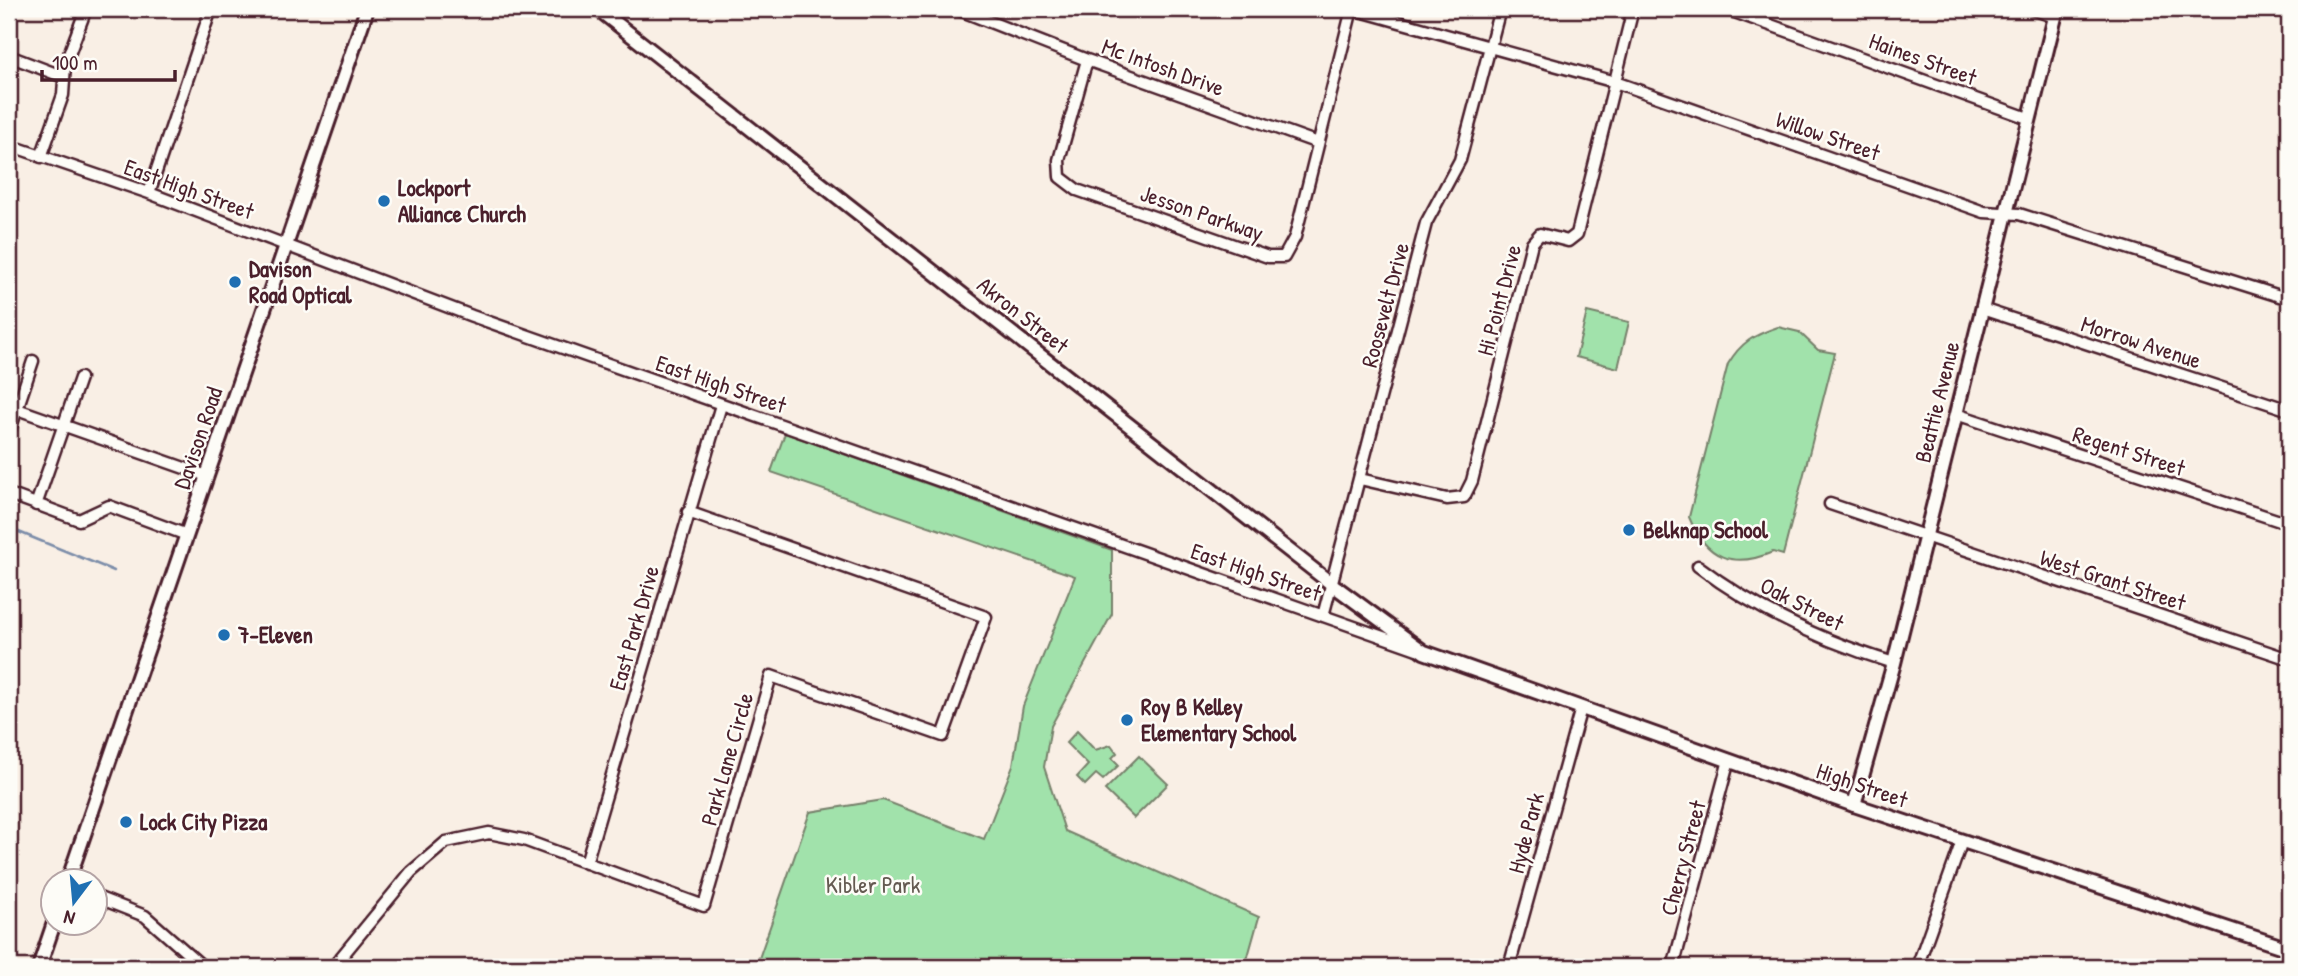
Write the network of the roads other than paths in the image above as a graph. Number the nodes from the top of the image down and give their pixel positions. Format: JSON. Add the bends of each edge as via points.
{"nodes":[{"id":1,"x":86,"y":9,"type":"edge"},
{"id":2,"x":211,"y":9,"type":"edge"},
{"id":3,"x":367,"y":9,"type":"edge"},
{"id":4,"x":598,"y":9,"type":"edge"},
{"id":5,"x":957,"y":9,"type":"edge"},
{"id":6,"x":1352,"y":9,"type":"edge"},
{"id":7,"x":1500,"y":9,"type":"edge"},
{"id":8,"x":1633,"y":9,"type":"edge"},
{"id":9,"x":1726,"y":9,"type":"edge"},
{"id":10,"x":2032,"y":9,"type":"edge"},
{"id":11,"x":2056,"y":13,"type":"edge"},
{"id":12,"x":1489,"y":48,"type":"junction"},
{"id":13,"x":9,"y":56,"type":"edge"},
{"id":14,"x":1087,"y":61,"type":"junction"},
{"id":15,"x":64,"y":77,"type":"junction"},
{"id":16,"x":1615,"y":82,"type":"junction"},
{"id":17,"x":2028,"y":118,"type":"junction"},
{"id":18,"x":1318,"y":143,"type":"junction"},
{"id":19,"x":9,"y":145,"type":"edge"},
{"id":20,"x":41,"y":157,"type":"junction"},
{"id":21,"x":149,"y":193,"type":"junction"},
{"id":22,"x":2005,"y":215,"type":"junction"},
{"id":23,"x":287,"y":245,"type":"junction"},
{"id":24,"x":2289,"y":299,"type":"edge"},
{"id":25,"x":1982,"y":309,"type":"junction"},
{"id":26,"x":33,"y":361,"type":"dead end"},
{"id":27,"x":79,"y":379,"type":"dead end"},
{"id":28,"x":721,"y":405,"type":"junction"},
{"id":29,"x":17,"y":409,"type":"junction"},
{"id":30,"x":2289,"y":411,"type":"edge"},
{"id":31,"x":1956,"y":414,"type":"junction"},
{"id":32,"x":65,"y":425,"type":"junction"},
{"id":33,"x":9,"y":433,"type":"edge"},
{"id":34,"x":206,"y":476,"type":"junction"},
{"id":35,"x":1360,"y":479,"type":"junction"},
{"id":36,"x":9,"y":494,"type":"edge"},
{"id":37,"x":1830,"y":504,"type":"dead end"},
{"id":38,"x":36,"y":505,"type":"junction"},
{"id":39,"x":688,"y":512,"type":"junction"},
{"id":40,"x":2289,"y":524,"type":"edge"},
{"id":41,"x":187,"y":535,"type":"junction"},
{"id":42,"x":1925,"y":537,"type":"junction"},
{"id":43,"x":1698,"y":566,"type":"dead end"},
{"id":44,"x":1333,"y":585,"type":"junction"},
{"id":45,"x":1322,"y":616,"type":"junction"},
{"id":46,"x":1424,"y":652,"type":"junction"},
{"id":47,"x":2289,"y":659,"type":"edge"},
{"id":48,"x":1895,"y":663,"type":"junction"},
{"id":49,"x":1581,"y":708,"type":"junction"},
{"id":50,"x":1729,"y":760,"type":"junction"},
{"id":51,"x":1854,"y":805,"type":"junction"},
{"id":52,"x":1962,"y":841,"type":"junction"},
{"id":53,"x":586,"y":863,"type":"junction"},
{"id":54,"x":73,"y":867,"type":"edge"},
{"id":55,"x":108,"y":901,"type":"edge"},
{"id":56,"x":49,"y":937,"type":"edge"},
{"id":57,"x":2289,"y":949,"type":"edge"},
{"id":58,"x":39,"y":967,"type":"edge"},
{"id":59,"x":203,"y":967,"type":"edge"},
{"id":60,"x":333,"y":967,"type":"edge"},
{"id":61,"x":1509,"y":967,"type":"edge"},
{"id":62,"x":1674,"y":967,"type":"edge"},
{"id":63,"x":1917,"y":967,"type":"edge"}],
"edges":[{"from":1,"to":15,"type":"street"},
{"from":2,"to":21,"type":"street"},
{"from":3,"to":23,"type":"main road","name":"Davison Road"},
{"from":4,"to":44,"type":"main road","name":"Akron Street"},
{"from":5,"to":14,"type":"street","name":"Mc Intosh Drive"},
{"from":6,"to":12,"type":"street","name":"Willow Street"},
{"from":6,"to":18,"type":"street","name":"Jesson Parkway"},
{"from":7,"to":12,"type":"street","name":"Roosevelt Drive"},
{"from":8,"to":16,"type":"street","name":"Hi Point Drive"},
{"from":9,"to":17,"type":"street","name":"Haines Street"},
{"from":10,"to":11,"type":"street"},
{"from":11,"to":17,"type":"main road","name":"Beattie Avenue"},
{"from":12,"to":16,"type":"street","name":"Willow Street"},
{"from":12,"to":35,"type":"street","name":"Roosevelt Drive","via":[[1460,160],[1426,223]]},
{"from":13,"to":15,"type":"street"},
{"from":14,"to":18,"type":"street","name":"Mc Intosh Drive"},
{"from":14,"to":18,"type":"street","name":"Jesson Parkway","via":[[1059,160],[1060,177],[1077,190],[1268,257],[1284,257],[1295,237]]},
{"from":15,"to":20,"type":"street","via":[[63,95]]},
{"from":16,"to":22,"type":"street","name":"Willow Street","via":[[1984,212]]},
{"from":16,"to":35,"type":"street","name":"Hi Point Drive","via":[[1577,233],[1568,241],[1540,234],[1531,243],[1472,481],[1464,497],[1447,499]]},
{"from":17,"to":22,"type":"main road","name":"Beattie Avenue"},
{"from":19,"to":20,"type":"street","name":"East High Street"},
{"from":20,"to":21,"type":"street","name":"East High Street"},
{"from":21,"to":23,"type":"street","name":"East High Street"},
{"from":22,"to":24,"type":"street","name":"Willow Street","via":[[2019,214]]},
{"from":22,"to":25,"type":"main road","name":"Beattie Avenue"},
{"from":23,"to":28,"type":"street","name":"East High Street"},
{"from":23,"to":34,"type":"main road","name":"Davison Road"},
{"from":25,"to":30,"type":"street","name":"Morrow Avenue"},
{"from":25,"to":31,"type":"main road","name":"Beattie Avenue"},
{"from":26,"to":29,"type":"street"},
{"from":27,"to":32,"type":"street"},
{"from":28,"to":39,"type":"street","name":"East Park Drive"},
{"from":28,"to":45,"type":"street","name":"East High Street"},
{"from":29,"to":32,"type":"street"},
{"from":29,"to":33,"type":"street"},
{"from":31,"to":40,"type":"street","name":"Regent Street"},
{"from":31,"to":42,"type":"main road","name":"Beattie Avenue"},
{"from":32,"to":34,"type":"street"},
{"from":32,"to":38,"type":"street"},
{"from":34,"to":41,"type":"main road","name":"Davison Road"},
{"from":35,"to":44,"type":"street","name":"Roosevelt Drive"},
{"from":36,"to":38,"type":"street"},
{"from":37,"to":42,"type":"street","name":"West Grant Street"},
{"from":38,"to":41,"type":"street","via":[[79,520],[108,506]]},
{"from":39,"to":53,"type":"street","name":"East Park Drive"},
{"from":39,"to":53,"type":"street","name":"Park Lane Circle","via":[[986,617],[943,736],[771,676],[704,906]]},
{"from":41,"to":54,"type":"main road","name":"Davison Road"},
{"from":42,"to":47,"type":"street","name":"West Grant Street"},
{"from":42,"to":48,"type":"main road","name":"Beattie Avenue"},
{"from":43,"to":48,"type":"street","name":"Oak Street","via":[[1794,624]]},
{"from":44,"to":45,"type":"street","name":"Roosevelt Drive"},
{"from":44,"to":46,"type":"main road","name":"Akron Street"},
{"from":45,"to":46,"type":"street","name":"East High Street"},
{"from":46,"to":49,"type":"main road","name":"High Street"},
{"from":48,"to":51,"type":"main road","name":"Beattie Avenue"},
{"from":49,"to":50,"type":"main road","name":"High Street"},
{"from":49,"to":61,"type":"street","name":"Hyde Park"},
{"from":50,"to":51,"type":"main road","name":"High Street"},
{"from":50,"to":62,"type":"street","name":"Cherry Street"},
{"from":51,"to":52,"type":"main road","name":"High Street"},
{"from":52,"to":57,"type":"main road","name":"High Street"},
{"from":52,"to":63,"type":"street"},
{"from":53,"to":60,"type":"street","name":"Park Lane Circle","via":[[524,840],[489,833],[446,842],[411,872]]},
{"from":55,"to":59,"type":"street","via":[[145,916]]},
{"from":56,"to":58,"type":"main road"}]}
